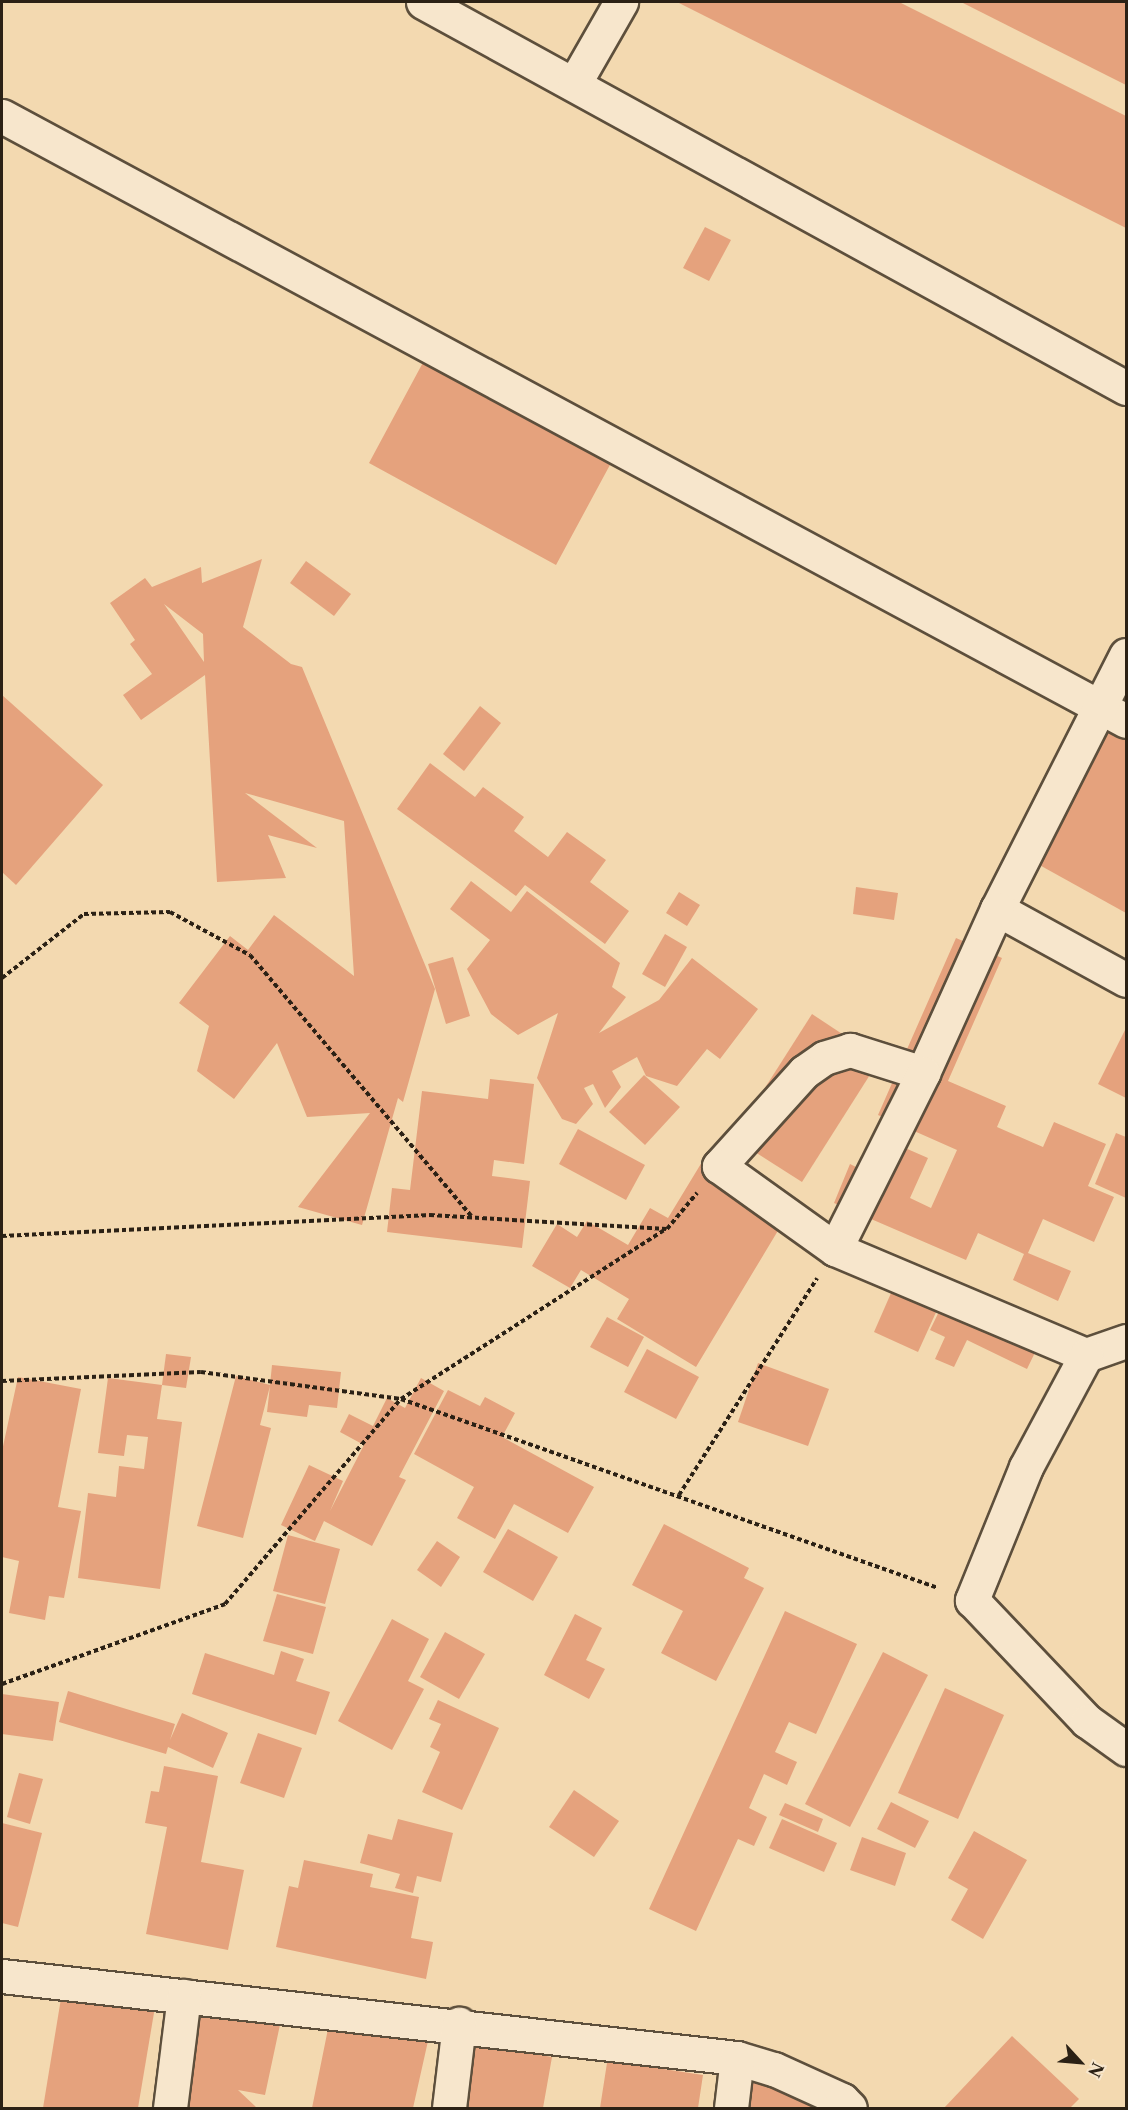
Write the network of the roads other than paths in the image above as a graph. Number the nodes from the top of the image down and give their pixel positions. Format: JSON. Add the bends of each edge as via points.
{"nodes":[{"id":1,"x":423,"y":2,"type":"edge"},
{"id":2,"x":621,"y":2,"type":"edge"},
{"id":3,"x":574,"y":84,"type":"junction"},
{"id":4,"x":5,"y":121,"type":"edge"},
{"id":5,"x":1126,"y":388,"type":"edge"},
{"id":6,"x":1126,"y":655,"type":"edge"},
{"id":7,"x":1113,"y":714,"type":"edge"},
{"id":8,"x":997,"y":909,"type":"junction"},
{"id":9,"x":1126,"y":980,"type":"edge"},
{"id":10,"x":923,"y":1073,"type":"junction"},
{"id":11,"x":835,"y":1249,"type":"junction"},
{"id":12,"x":1126,"y":1341,"type":"edge"},
{"id":13,"x":1086,"y":1355,"type":"junction"},
{"id":14,"x":1126,"y":1749,"type":"edge"},
{"id":15,"x":2,"y":1976,"type":"edge"},
{"id":16,"x":184,"y":1996,"type":"junction"},
{"id":17,"x":459,"y":2024,"type":"junction"},
{"id":18,"x":736,"y":2058,"type":"junction"},
{"id":19,"x":170,"y":2109,"type":"edge"},
{"id":20,"x":449,"y":2109,"type":"edge"},
{"id":21,"x":731,"y":2109,"type":"edge"},
{"id":22,"x":850,"y":2109,"type":"edge"}],
"edges":[{"from":1,"to":3,"type":"street"},
{"from":2,"to":3,"type":"street"},
{"from":3,"to":5,"type":"street"},
{"from":4,"to":7,"type":"street"},
{"from":6,"to":7,"type":"street"},
{"from":7,"to":8,"type":"street"},
{"from":8,"to":9,"type":"street"},
{"from":8,"to":10,"type":"street"},
{"from":10,"to":11,"type":"street"},
{"from":10,"to":11,"type":"street","via":[[850,1050],[824,1058],[804,1072],[719,1166]]},
{"from":11,"to":13,"type":"street"},
{"from":12,"to":13,"type":"street"},
{"from":13,"to":14,"type":"street","via":[[1026,1467],[972,1600],[1087,1721]]},
{"from":15,"to":16,"type":"street"},
{"from":16,"to":17,"type":"street"},
{"from":16,"to":19,"type":"street"},
{"from":17,"to":18,"type":"street"},
{"from":17,"to":20,"type":"street"},
{"from":18,"to":21,"type":"street"},
{"from":18,"to":22,"type":"street","via":[[774,2069],[842,2100]]}]}
